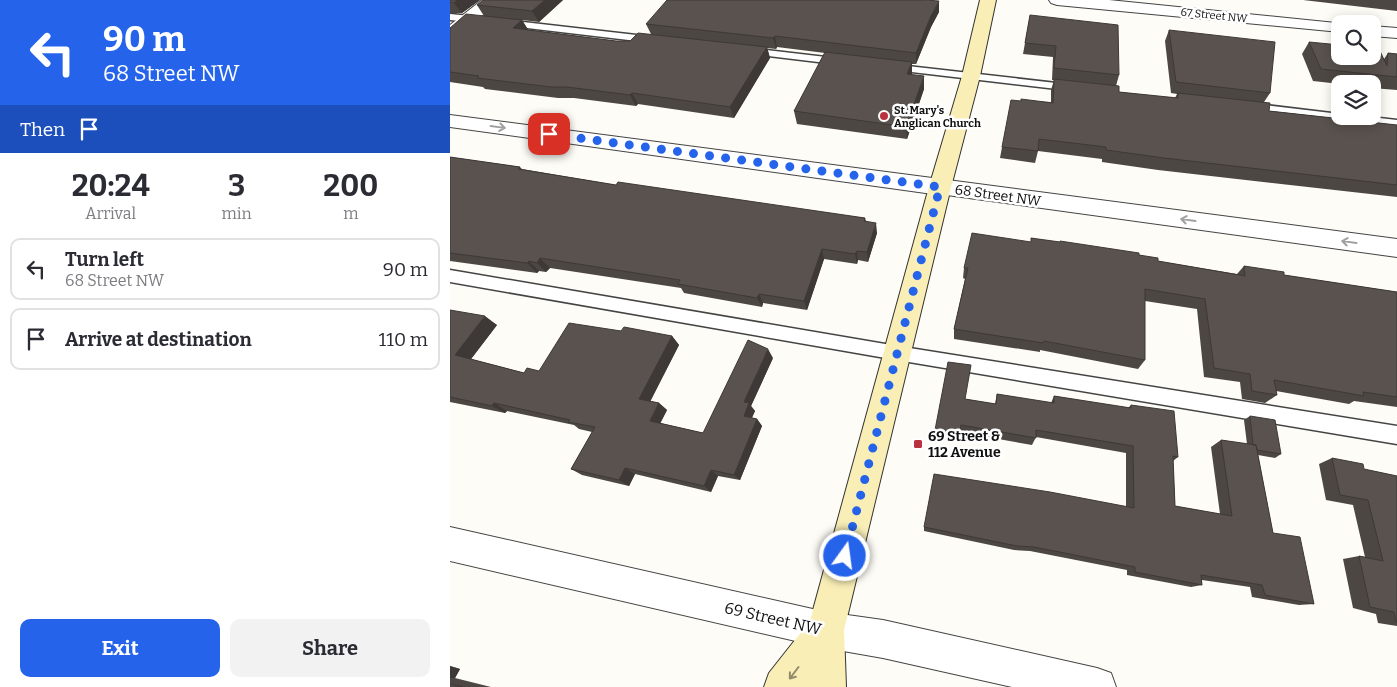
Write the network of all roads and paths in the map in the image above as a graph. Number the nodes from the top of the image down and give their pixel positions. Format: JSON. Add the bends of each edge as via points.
{"nodes":[{"id":1,"x":492,"y":0,"type":"edge"},
{"id":2,"x":988,"y":0,"type":"edge"},
{"id":3,"x":1057,"y":0,"type":"edge"},
{"id":4,"x":450,"y":16,"type":"edge"},
{"id":5,"x":469,"y":19,"type":"junction"},
{"id":6,"x":1331,"y":27,"type":"edge"},
{"id":7,"x":1381,"y":32,"type":"edge"},
{"id":8,"x":1397,"y":33,"type":"edge"},
{"id":9,"x":450,"y":34,"type":"edge"},
{"id":10,"x":666,"y":41,"type":"edge"},
{"id":11,"x":734,"y":49,"type":"edge"},
{"id":12,"x":852,"y":63,"type":"edge"},
{"id":13,"x":882,"y":66,"type":"edge"},
{"id":14,"x":971,"y":76,"type":"junction"},
{"id":15,"x":1090,"y":89,"type":"edge"},
{"id":16,"x":1238,"y":106,"type":"edge"},
{"id":17,"x":450,"y":121,"type":"edge"},
{"id":18,"x":1397,"y":124,"type":"edge"},
{"id":19,"x":940,"y":187,"type":"junction"},
{"id":20,"x":1397,"y":248,"type":"edge"},
{"id":21,"x":450,"y":276,"type":"edge"},
{"id":22,"x":897,"y":353,"type":"junction"},
{"id":23,"x":1397,"y":435,"type":"edge"},
{"id":24,"x":450,"y":544,"type":"edge"},
{"id":25,"x":826,"y":630,"type":"junction"},
{"id":26,"x":783,"y":687,"type":"edge"},
{"id":27,"x":827,"y":687,"type":"edge"},
{"id":28,"x":1097,"y":687,"type":"edge"}],
"edges":[{"from":1,"to":5,"type":"street"},
{"from":2,"to":14,"type":"main road"},
{"from":3,"to":6,"type":"street","name":"67 Street NW"},
{"from":4,"to":5,"type":"lane"},
{"from":5,"to":9,"type":"street"},
{"from":5,"to":10,"type":"lane"},
{"from":7,"to":8,"type":"street"},
{"from":11,"to":12,"type":"lane"},
{"from":13,"to":14,"type":"lane"},
{"from":14,"to":15,"type":"lane"},
{"from":14,"to":19,"type":"main road"},
{"from":16,"to":18,"type":"lane"},
{"from":17,"to":19,"type":"street","name":"68 Street NW","one_way":true},
{"from":20,"to":19,"type":"street","name":"68 Street NW","one_way":true},
{"from":19,"to":22,"type":"main road"},
{"from":21,"to":22,"type":"lane"},
{"from":22,"to":23,"type":"lane"},
{"from":22,"to":25,"type":"main road"},
{"from":24,"to":25,"type":"street","name":"69 Street NW"},
{"from":25,"to":26,"type":"main road","one_way":true},
{"from":25,"to":27,"type":"main road"},
{"from":25,"to":28,"type":"street","name":"69 Street NW","via":[[883,639]]}]}
